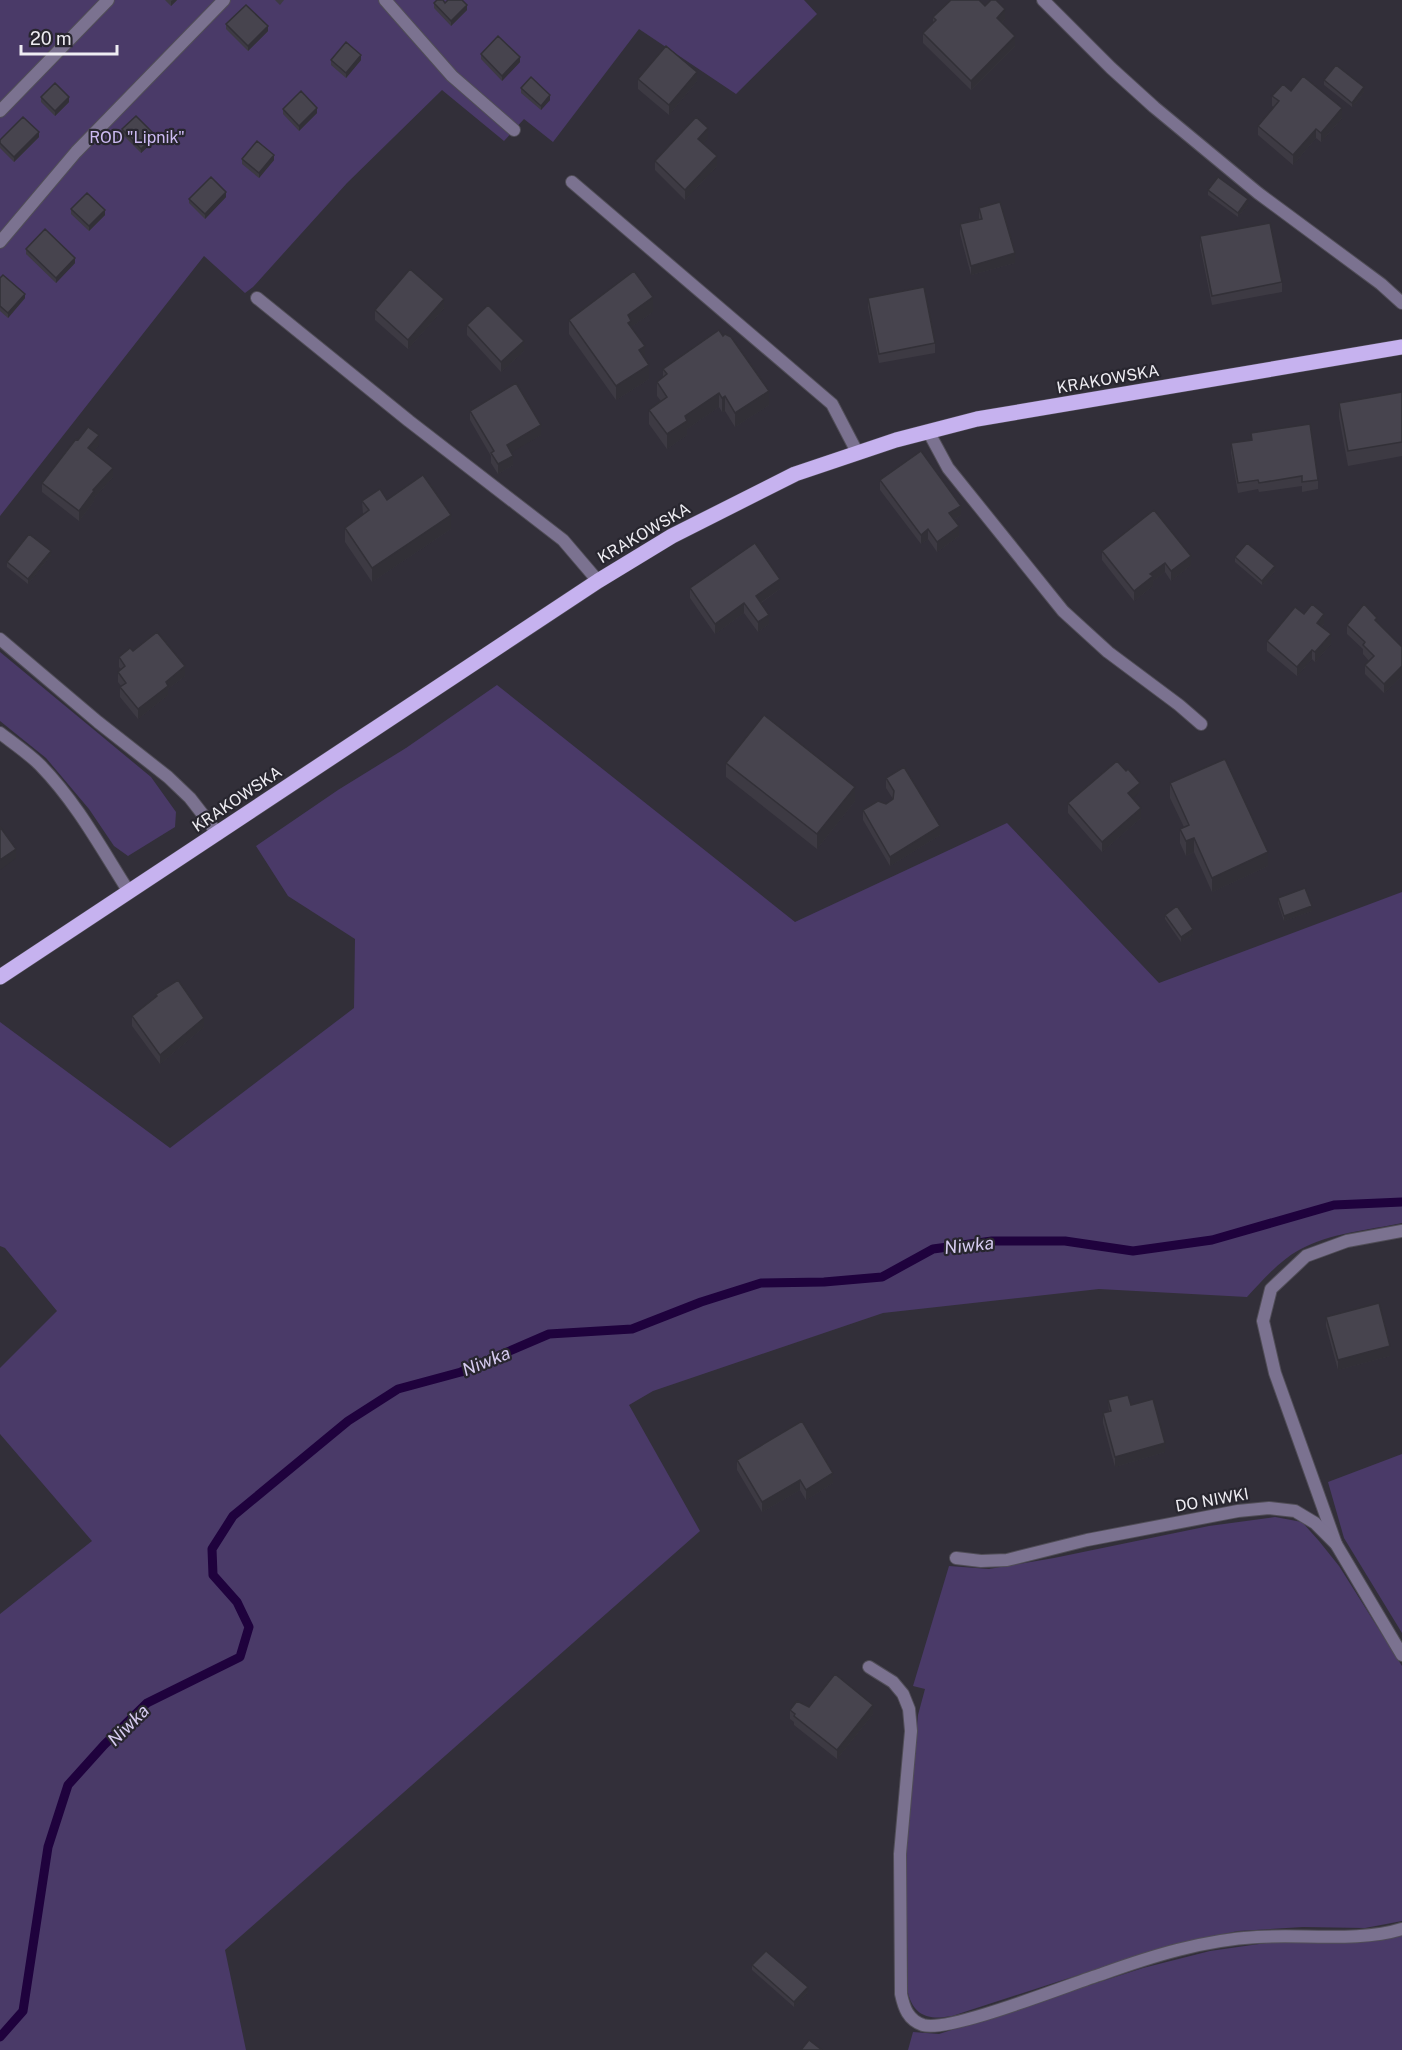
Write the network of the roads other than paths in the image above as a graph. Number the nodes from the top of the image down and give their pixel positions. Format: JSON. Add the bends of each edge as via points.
{"nodes":[{"id":1,"x":108,"y":0,"type":"edge"},
{"id":2,"x":224,"y":0,"type":"edge"},
{"id":3,"x":385,"y":0,"type":"edge"},
{"id":4,"x":1043,"y":0,"type":"edge"},
{"id":5,"x":0,"y":111,"type":"edge"},
{"id":6,"x":514,"y":130,"type":"dead end"},
{"id":7,"x":572,"y":182,"type":"dead end"},
{"id":8,"x":0,"y":242,"type":"edge"},
{"id":9,"x":257,"y":298,"type":"dead end"},
{"id":10,"x":1402,"y":303,"type":"edge"},
{"id":11,"x":1402,"y":347,"type":"edge"},
{"id":12,"x":928,"y":430,"type":"junction"},
{"id":13,"x":856,"y":452,"type":"junction"},
{"id":14,"x":598,"y":581,"type":"junction"},
{"id":15,"x":0,"y":639,"type":"edge"},
{"id":16,"x":1201,"y":724,"type":"dead end"},
{"id":17,"x":0,"y":733,"type":"edge"},
{"id":18,"x":218,"y":834,"type":"junction"},
{"id":19,"x":129,"y":892,"type":"junction"},
{"id":20,"x":0,"y":977,"type":"edge"},
{"id":21,"x":1402,"y":1232,"type":"edge"},
{"id":22,"x":1336,"y":1544,"type":"junction"},
{"id":23,"x":956,"y":1558,"type":"dead end"},
{"id":24,"x":1402,"y":1655,"type":"edge"},
{"id":25,"x":869,"y":1667,"type":"dead end"},
{"id":26,"x":1402,"y":1929,"type":"edge"}],
"edges":[{"from":1,"to":5,"type":"street"},
{"from":2,"to":8,"type":"street","via":[[76,152]]},
{"from":3,"to":6,"type":"street","via":[[452,76]]},
{"from":4,"to":10,"type":"street","via":[[1154,106]]},
{"from":7,"to":13,"type":"street","via":[[832,404]]},
{"from":9,"to":14,"type":"street","via":[[563,540]]},
{"from":11,"to":12,"type":"main road","name":"KRAKOWSKA"},
{"from":12,"to":13,"type":"main road","name":"KRAKOWSKA"},
{"from":12,"to":16,"type":"street","via":[[948,468],[1063,611],[1108,652]]},
{"from":13,"to":14,"type":"main road","name":"KRAKOWSKA","via":[[795,474],[734,503]]},
{"from":14,"to":18,"type":"main road","name":"KRAKOWSKA"},
{"from":15,"to":18,"type":"street","via":[[168,777]]},
{"from":17,"to":19,"type":"street","via":[[57,784],[80,813]]},
{"from":18,"to":19,"type":"main road","name":"KRAKOWSKA"},
{"from":19,"to":20,"type":"main road","name":"KRAKOWSKA"},
{"from":21,"to":22,"type":"street","via":[[1347,1241],[1306,1256],[1271,1289],[1263,1321],[1275,1373]]},
{"from":22,"to":23,"type":"street","name":"DO NIWKI","via":[[1315,1523],[1295,1511],[1269,1508],[1087,1540],[1006,1560]]},
{"from":22,"to":24,"type":"street","name":"DO NIWKI"},
{"from":25,"to":26,"type":"street","via":[[893,1682],[909,1709],[911,1731],[900,1854],[901,1994],[911,2019],[922,2025],[935,2027],[966,2020],[1135,1962],[1202,1944],[1256,1937],[1366,1935]]}]}
